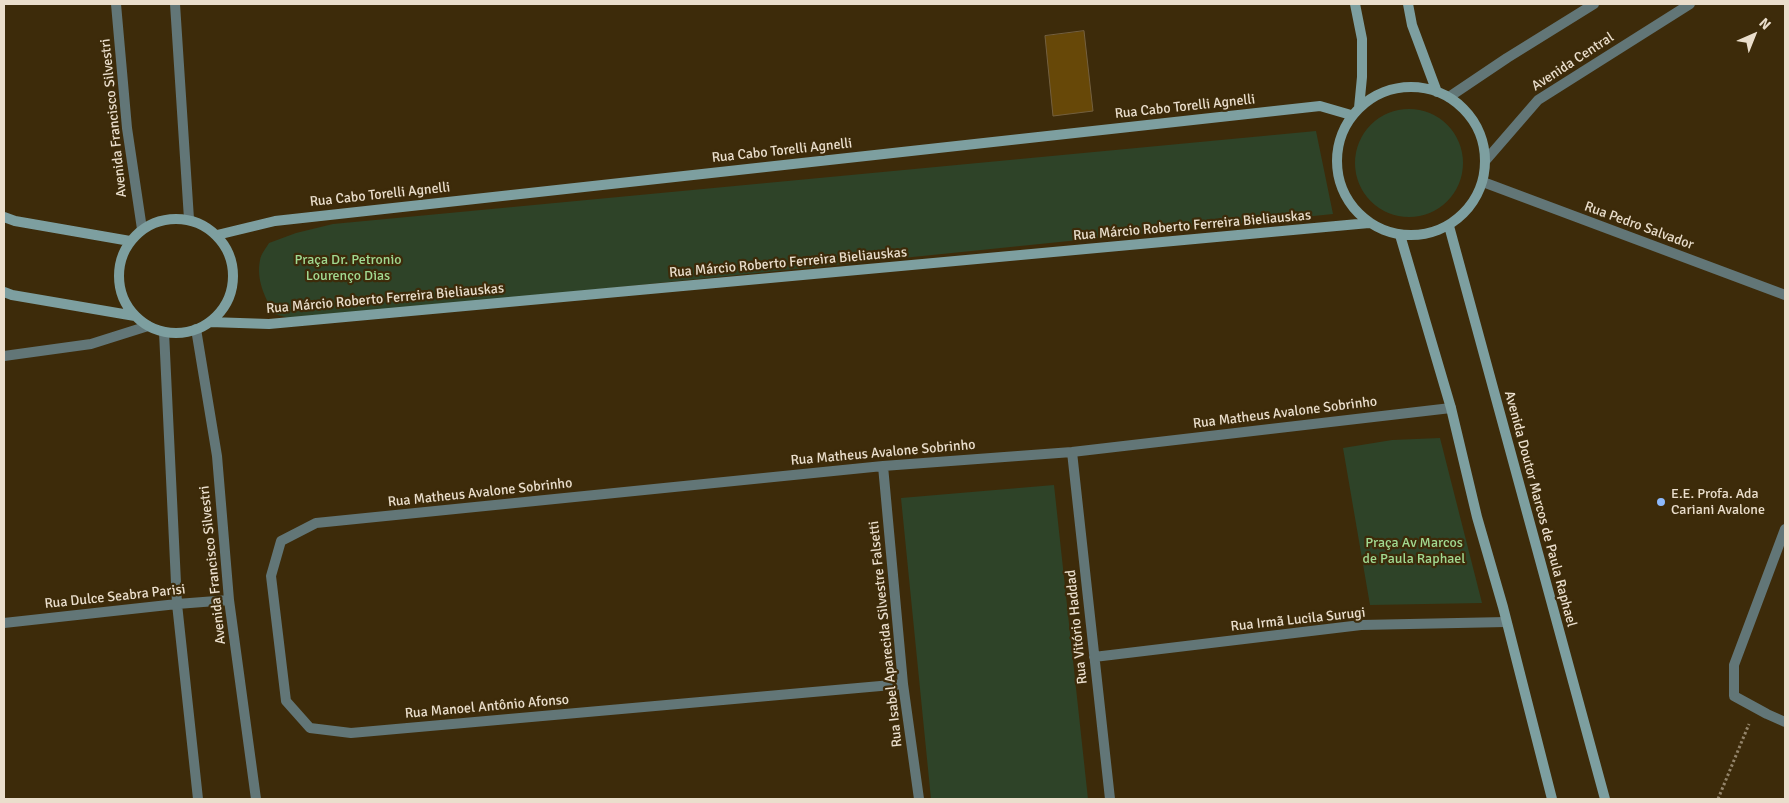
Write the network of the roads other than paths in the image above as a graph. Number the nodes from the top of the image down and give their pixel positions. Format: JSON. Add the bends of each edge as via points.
{"nodes":[{"id":1,"x":116,"y":4,"type":"edge"},
{"id":2,"x":175,"y":4,"type":"edge"},
{"id":3,"x":1355,"y":4,"type":"edge"},
{"id":4,"x":1408,"y":4,"type":"edge"},
{"id":5,"x":1594,"y":4,"type":"edge"},
{"id":6,"x":1690,"y":4,"type":"edge"},
{"id":7,"x":1437,"y":92,"type":"junction"},
{"id":8,"x":1449,"y":97,"type":"junction"},
{"id":9,"x":1355,"y":112,"type":"junction"},
{"id":10,"x":1486,"y":160,"type":"junction"},
{"id":11,"x":1483,"y":182,"type":"junction"},
{"id":12,"x":4,"y":217,"type":"edge"},
{"id":13,"x":189,"y":219,"type":"junction"},
{"id":14,"x":1369,"y":223,"type":"junction"},
{"id":15,"x":1449,"y":226,"type":"junction"},
{"id":16,"x":142,"y":229,"type":"junction"},
{"id":17,"x":217,"y":235,"type":"junction"},
{"id":18,"x":1400,"y":235,"type":"junction"},
{"id":19,"x":130,"y":241,"type":"junction"},
{"id":20,"x":4,"y":292,"type":"edge"},
{"id":21,"x":1785,"y":295,"type":"edge"},
{"id":22,"x":135,"y":316,"type":"junction"},
{"id":23,"x":210,"y":322,"type":"junction"},
{"id":24,"x":148,"y":326,"type":"junction"},
{"id":25,"x":196,"y":330,"type":"junction"},
{"id":26,"x":164,"y":332,"type":"junction"},
{"id":27,"x":4,"y":356,"type":"edge"},
{"id":28,"x":1451,"y":408,"type":"junction"},
{"id":29,"x":1072,"y":452,"type":"junction"},
{"id":30,"x":883,"y":466,"type":"junction"},
{"id":31,"x":316,"y":523,"type":"joint"},
{"id":32,"x":1785,"y":529,"type":"edge"},
{"id":33,"x":229,"y":600,"type":"junction"},
{"id":34,"x":177,"y":604,"type":"junction"},
{"id":35,"x":1506,"y":622,"type":"junction"},
{"id":36,"x":4,"y":623,"type":"edge"},
{"id":37,"x":1094,"y":657,"type":"junction"},
{"id":38,"x":903,"y":684,"type":"junction"},
{"id":39,"x":1785,"y":722,"type":"edge"},
{"id":40,"x":198,"y":799,"type":"edge"},
{"id":41,"x":256,"y":799,"type":"edge"},
{"id":42,"x":919,"y":799,"type":"edge"},
{"id":43,"x":1110,"y":799,"type":"edge"},
{"id":44,"x":1552,"y":799,"type":"edge"},
{"id":45,"x":1605,"y":799,"type":"edge"}],
"edges":[{"from":1,"to":16,"type":"street","name":"Avenida Francisco Silvestri","via":[[126,128]]},
{"from":2,"to":13,"type":"street"},
{"from":3,"to":9,"type":"street","via":[[1362,39],[1362,77]]},
{"from":4,"to":7,"type":"street","via":[[1412,25]]},
{"from":5,"to":8,"type":"street"},
{"from":6,"to":10,"type":"street","name":"Avenida Central","via":[[1538,100]]},
{"from":7,"to":8,"type":"street"},
{"from":7,"to":9,"type":"street","via":[[1408,86],[1386,90],[1367,100]]},
{"from":8,"to":10,"type":"street","via":[[1468,114],[1481,135]]},
{"from":9,"to":14,"type":"street","via":[[1339,137],[1336,161],[1339,185],[1351,207]]},
{"from":9,"to":17,"type":"street","name":"Rua Cabo Torelli Agnelli","via":[[1320,106],[275,220]]},
{"from":10,"to":11,"type":"street"},
{"from":11,"to":15,"type":"street","via":[[1476,199]]},
{"from":11,"to":21,"type":"street","name":"Rua Pedro Salvador"},
{"from":12,"to":19,"type":"street"},
{"from":13,"to":16,"type":"street","via":[[172,218]]},
{"from":13,"to":17,"type":"street"},
{"from":14,"to":18,"type":"street"},
{"from":14,"to":23,"type":"street","name":"Rua Márcio Roberto Ferreira Bieliauskas","via":[[269,324]]},
{"from":15,"to":18,"type":"street","via":[[1434,233]]},
{"from":15,"to":45,"type":"street","name":"Avenida Doutor Marcos de Paula Raphael"},
{"from":16,"to":19,"type":"street"},
{"from":17,"to":23,"type":"street","via":[[232,264],[233,280],[230,296]]},
{"from":18,"to":28,"type":"street"},
{"from":19,"to":22,"type":"street","via":[[118,271],[125,303]]},
{"from":20,"to":22,"type":"street"},
{"from":22,"to":24,"type":"street"},
{"from":23,"to":25,"type":"street"},
{"from":24,"to":26,"type":"street"},
{"from":24,"to":27,"type":"street","via":[[91,344]]},
{"from":25,"to":26,"type":"street"},
{"from":25,"to":33,"type":"street","name":"Avenida Francisco Silvestri","via":[[217,456]]},
{"from":26,"to":34,"type":"street"},
{"from":28,"to":29,"type":"street","name":"Rua Matheus Avalone Sobrinho"},
{"from":28,"to":35,"type":"street"},
{"from":29,"to":30,"type":"street","name":"Rua Matheus Avalone Sobrinho"},
{"from":29,"to":37,"type":"street","name":"Rua Vitório Haddad"},
{"from":30,"to":31,"type":"street","name":"Rua Matheus Avalone Sobrinho"},
{"from":30,"to":38,"type":"street","name":"Rua Isabel Aparecida Silvestre Falsetti"},
{"from":31,"to":38,"type":"street","name":"Rua Manoel Antônio Afonso","via":[[281,541],[272,576],[286,701],[310,728],[351,732]]},
{"from":32,"to":39,"type":"street","via":[[1734,665],[1734,696]]},
{"from":33,"to":34,"type":"street","name":"Rua Dulce Seabra Parisi"},
{"from":33,"to":41,"type":"street","name":"Avenida Francisco Silvestri"},
{"from":34,"to":36,"type":"street","name":"Rua Dulce Seabra Parisi"},
{"from":34,"to":40,"type":"street"},
{"from":35,"to":37,"type":"street","name":"Rua Irmã Lucila Surugi","via":[[1361,625]]},
{"from":35,"to":44,"type":"street"},
{"from":37,"to":43,"type":"street","name":"Rua Vitório Haddad"},
{"from":38,"to":42,"type":"street","name":"Rua Isabel Aparecida Silvestre Falsetti"}]}
